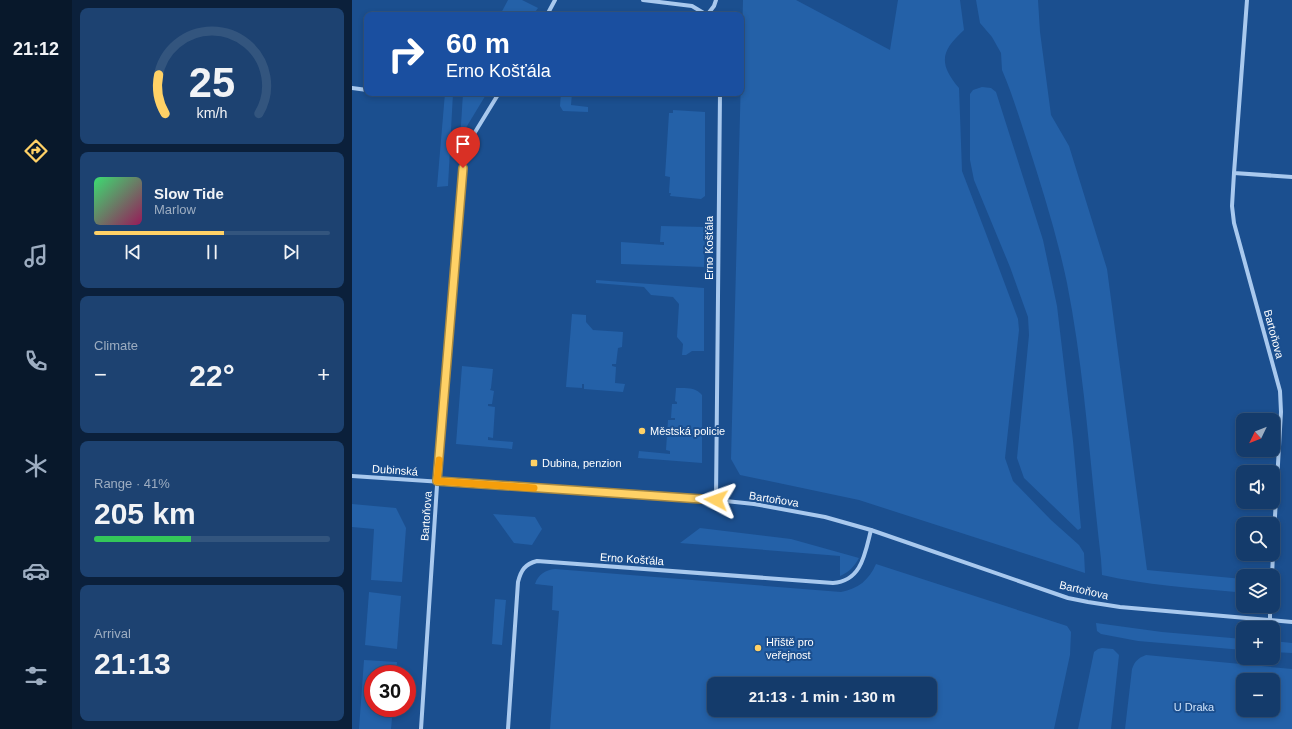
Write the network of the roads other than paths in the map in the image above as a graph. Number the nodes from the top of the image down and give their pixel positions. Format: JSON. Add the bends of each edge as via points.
{"nodes":[{"id":1,"x":555,"y":0,"type":"edge"},
{"id":2,"x":643,"y":0,"type":"edge"},
{"id":3,"x":716,"y":0,"type":"edge"},
{"id":4,"x":1247,"y":0,"type":"edge"},
{"id":5,"x":549,"y":12,"type":"edge"},
{"id":6,"x":702,"y":12,"type":"edge"},
{"id":7,"x":709,"y":12,"type":"edge"},
{"id":8,"x":352,"y":88,"type":"edge"},
{"id":9,"x":364,"y":90,"type":"edge"},
{"id":10,"x":497,"y":96,"type":"edge"},
{"id":11,"x":720,"y":96,"type":"edge"},
{"id":12,"x":1234,"y":173,"type":"junction"},
{"id":13,"x":1292,"y":177,"type":"edge"},
{"id":14,"x":352,"y":476,"type":"edge"},
{"id":15,"x":437,"y":481,"type":"junction"},
{"id":16,"x":716,"y":500,"type":"junction"},
{"id":17,"x":1275,"y":517,"type":"edge"},
{"id":18,"x":871,"y":530,"type":"junction"},
{"id":19,"x":1270,"y":613,"type":"edge"},
{"id":20,"x":1270,"y":620,"type":"junction"},
{"id":21,"x":1292,"y":622,"type":"edge"},
{"id":22,"x":421,"y":729,"type":"edge"},
{"id":23,"x":508,"y":729,"type":"edge"}],
"edges":[{"from":1,"to":5,"type":"street"},
{"from":2,"to":6,"type":"street","via":[[680,3]]},
{"from":3,"to":7,"type":"street"},
{"from":4,"to":12,"type":"street","name":"Bartoňova"},
{"from":8,"to":9,"type":"street"},
{"from":10,"to":15,"type":"street","via":[[469,142],[464,158]]},
{"from":11,"to":16,"type":"street","name":"Erno Košťála"},
{"from":12,"to":13,"type":"street"},
{"from":12,"to":17,"type":"street","name":"Bartoňova","via":[[1234,223],[1280,391]]},
{"from":14,"to":15,"type":"street","name":"Dubinská"},
{"from":15,"to":16,"type":"street","name":"Bartoňova"},
{"from":15,"to":22,"type":"street","name":"Bartoňova"},
{"from":16,"to":18,"type":"street","name":"Bartoňova","via":[[791,510]]},
{"from":18,"to":20,"type":"street","name":"Bartoňova","via":[[1068,598],[1120,607]]},
{"from":18,"to":23,"type":"street","name":"Erno Košťála","via":[[861,565],[850,579],[842,583],[537,561],[529,563],[520,573],[518,582]]},
{"from":19,"to":20,"type":"street"},
{"from":20,"to":21,"type":"street","name":"Bartoňova"}]}
